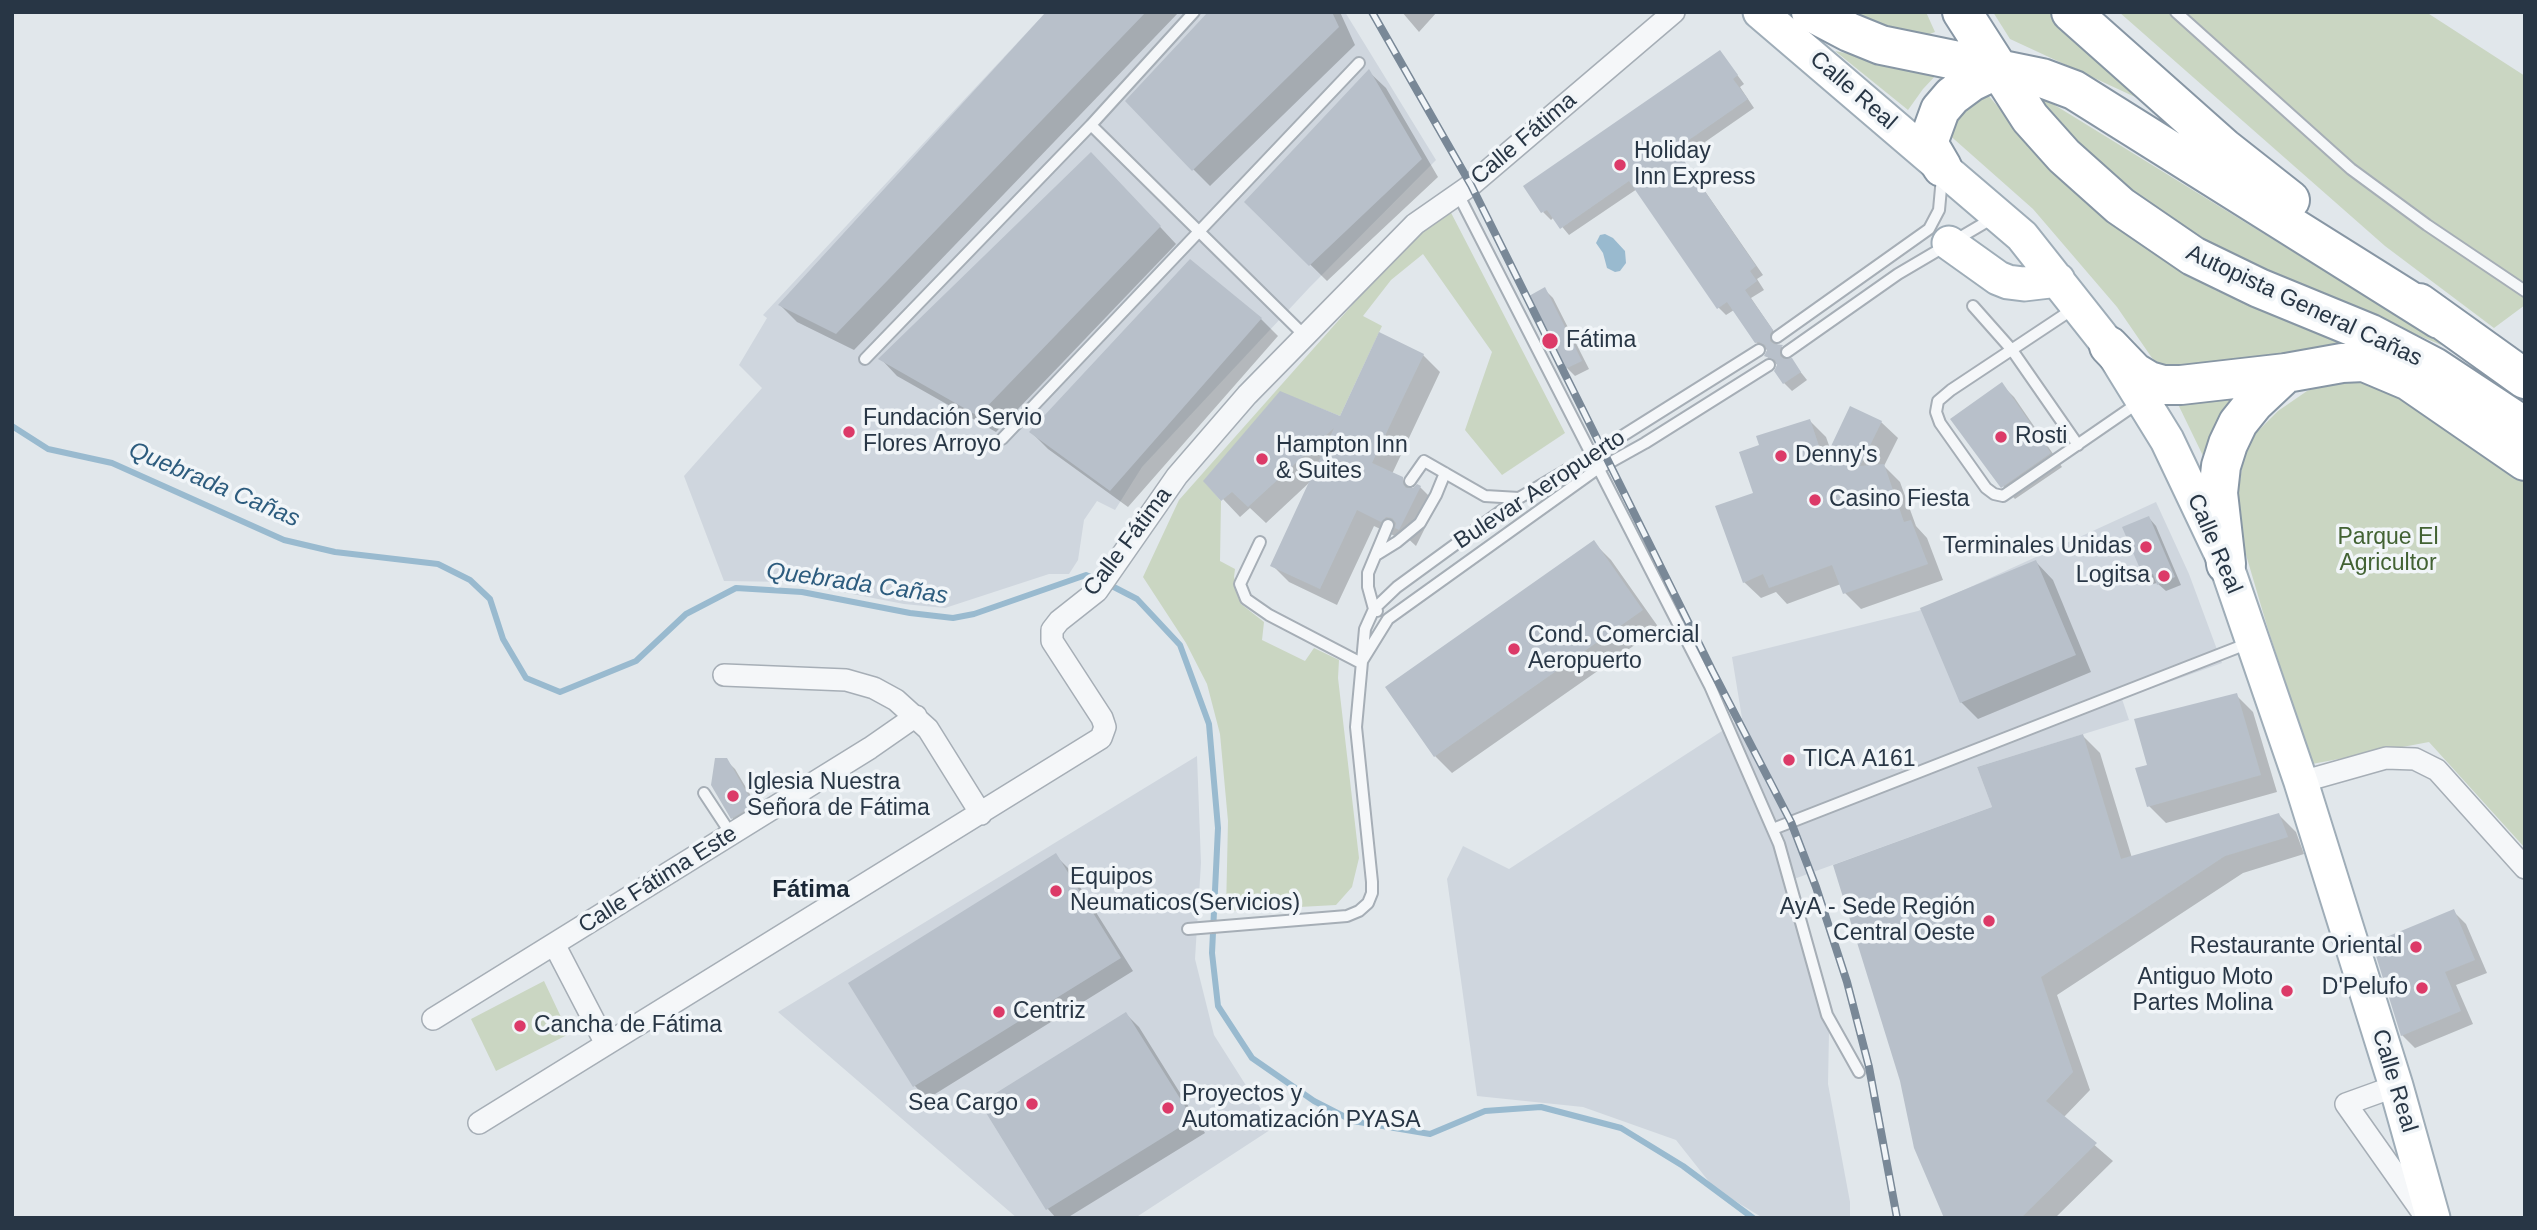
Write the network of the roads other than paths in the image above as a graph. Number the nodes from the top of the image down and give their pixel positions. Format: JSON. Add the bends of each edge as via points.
{"nodes":[{"id":1,"x":1194,"y":12,"type":"edge"},
{"id":2,"x":1674,"y":12,"type":"edge"},
{"id":3,"x":1760,"y":12,"type":"edge"},
{"id":4,"x":1811,"y":12,"type":"edge"},
{"id":5,"x":1962,"y":12,"type":"edge"},
{"id":6,"x":2071,"y":12,"type":"edge"},
{"id":7,"x":2176,"y":12,"type":"edge"},
{"id":8,"x":1359,"y":63,"type":"dead end"},
{"id":9,"x":1998,"y":69,"type":"junction"},
{"id":10,"x":1091,"y":125,"type":"junction"},
{"id":11,"x":1942,"y":167,"type":"junction"},
{"id":12,"x":1458,"y":194,"type":"junction"},
{"id":13,"x":1998,"y":215,"type":"junction"},
{"id":14,"x":1198,"y":231,"type":"junction"},
{"id":15,"x":1949,"y":243,"type":"junction"},
{"id":16,"x":1886,"y":258,"type":"junction"},
{"id":17,"x":1898,"y":274,"type":"junction"},
{"id":18,"x":2525,"y":291,"type":"edge"},
{"id":19,"x":2068,"y":293,"type":"junction"},
{"id":20,"x":1973,"y":306,"type":"dead end"},
{"id":21,"x":2440,"y":319,"type":"junction"},
{"id":22,"x":1304,"y":335,"type":"junction"},
{"id":23,"x":1777,"y":337,"type":"dead end"},
{"id":24,"x":2109,"y":346,"type":"junction"},
{"id":25,"x":1759,"y":350,"type":"dead end"},
{"id":26,"x":2012,"y":350,"type":"junction"},
{"id":27,"x":1787,"y":352,"type":"dead end"},
{"id":28,"x":865,"y":359,"type":"dead end"},
{"id":29,"x":1769,"y":365,"type":"dead end"},
{"id":30,"x":2286,"y":373,"type":"junction"},
{"id":31,"x":2525,"y":379,"type":"edge"},
{"id":32,"x":2143,"y":399,"type":"junction"},
{"id":33,"x":2525,"y":427,"type":"edge"},
{"id":34,"x":1002,"y":439,"type":"dead end"},
{"id":35,"x":2078,"y":445,"type":"junction"},
{"id":36,"x":1592,"y":456,"type":"junction"},
{"id":37,"x":2525,"y":461,"type":"edge"},
{"id":38,"x":1599,"y":469,"type":"junction"},
{"id":39,"x":1444,"y":472,"type":"junction"},
{"id":40,"x":1410,"y":481,"type":"dead end"},
{"id":41,"x":1519,"y":498,"type":"junction"},
{"id":42,"x":1388,"y":525,"type":"dead end"},
{"id":43,"x":1260,"y":542,"type":"dead end"},
{"id":44,"x":1376,"y":555,"type":"junction"},
{"id":45,"x":2226,"y":565,"type":"junction"},
{"id":46,"x":1374,"y":609,"type":"junction"},
{"id":47,"x":1388,"y":619,"type":"junction"},
{"id":48,"x":2252,"y":642,"type":"junction"},
{"id":49,"x":1361,"y":663,"type":"junction"},
{"id":50,"x":724,"y":675,"type":"dead end"},
{"id":51,"x":916,"y":716,"type":"junction"},
{"id":52,"x":2301,"y":782,"type":"junction"},
{"id":53,"x":704,"y":793,"type":"dead end"},
{"id":54,"x":981,"y":814,"type":"junction"},
{"id":55,"x":1773,"y":829,"type":"junction"},
{"id":56,"x":731,"y":834,"type":"junction"},
{"id":57,"x":2525,"y":868,"type":"edge"},
{"id":58,"x":1188,"y":929,"type":"dead end"},
{"id":59,"x":554,"y":944,"type":"junction"},
{"id":60,"x":433,"y":1018,"type":"dead end"},
{"id":61,"x":606,"y":1044,"type":"junction"},
{"id":62,"x":1859,"y":1072,"type":"dead end"},
{"id":63,"x":2396,"y":1086,"type":"junction"},
{"id":64,"x":479,"y":1123,"type":"dead end"},
{"id":65,"x":2427,"y":1218,"type":"edge"},
{"id":66,"x":2433,"y":1218,"type":"edge"}],
"edges":[{"from":1,"to":10,"type":"lane"},
{"from":2,"to":12,"type":"street","name":"Calle Fátima"},
{"from":3,"to":11,"type":"main road","name":"Calle Real"},
{"from":4,"to":9,"type":"highway","via":[[1881,45]]},
{"from":5,"to":9,"type":"highway","name":"Autopista General Cañas"},
{"from":6,"to":21,"type":"highway","name":"Autopista General Cañas","via":[[2224,148]]},
{"from":7,"to":18,"type":"lane","via":[[2351,169]]},
{"from":8,"to":14,"type":"lane"},
{"from":9,"to":11,"type":"highway","via":[[1971,82],[1940,110],[1928,144]]},
{"from":9,"to":21,"type":"highway","via":[[2074,90]]},
{"from":9,"to":33,"type":"highway","name":"Autopista General Cañas","via":[[2030,118],[2064,156],[2120,206],[2193,256],[2371,334],[2434,367]]},
{"from":10,"to":14,"type":"lane"},
{"from":10,"to":28,"type":"lane"},
{"from":11,"to":13,"type":"main road","name":"Calle Real"},
{"from":11,"to":16,"type":"lane","via":[[1942,193],[1934,220]]},
{"from":12,"to":22,"type":"street","name":"Calle Fátima","via":[[1415,224]]},
{"from":12,"to":36,"type":"lane"},
{"from":13,"to":15,"type":"lane"},
{"from":13,"to":19,"type":"main road","name":"Calle Real","via":[[2022,236]]},
{"from":14,"to":22,"type":"lane"},
{"from":14,"to":34,"type":"lane"},
{"from":15,"to":17,"type":"lane"},
{"from":15,"to":19,"type":"main road","via":[[1998,278]]},
{"from":16,"to":17,"type":"lane"},
{"from":16,"to":23,"type":"lane"},
{"from":17,"to":27,"type":"lane"},
{"from":19,"to":24,"type":"main road","name":"Calle Real"},
{"from":19,"to":26,"type":"lane"},
{"from":20,"to":26,"type":"lane"},
{"from":21,"to":31,"type":"highway","name":"Autopista General Cañas"},
{"from":22,"to":54,"type":"street","name":"Calle Fátima","via":[[1177,476],[1097,591],[1052,630],[1052,641],[1102,718],[1101,738]]},
{"from":24,"to":30,"type":"highway","via":[[2134,372],[2163,385]]},
{"from":24,"to":32,"type":"main road","name":"Calle Real"},
{"from":25,"to":36,"type":"lane","name":"Bulevar Aeropuerto"},
{"from":26,"to":35,"type":"lane"},
{"from":26,"to":35,"type":"lane","via":[[1938,401],[1940,423],[1986,488],[2003,496]]},
{"from":29,"to":38,"type":"lane","name":"Bulevar Aeropuerto"},
{"from":30,"to":37,"type":"highway","via":[[2364,362],[2386,370]]},
{"from":30,"to":45,"type":"highway","via":[[2238,423],[2221,466],[2218,494]]},
{"from":32,"to":35,"type":"lane"},
{"from":32,"to":45,"type":"main road","name":"Calle Real"},
{"from":36,"to":38,"type":"lane"},
{"from":36,"to":41,"type":"lane","name":"Bulevar Aeropuerto"},
{"from":38,"to":47,"type":"lane","name":"Bulevar Aeropuerto"},
{"from":38,"to":55,"type":"lane","via":[[1710,685]]},
{"from":39,"to":40,"type":"lane","via":[[1424,461]]},
{"from":39,"to":41,"type":"lane","via":[[1485,496]]},
{"from":39,"to":44,"type":"lane","via":[[1420,523]]},
{"from":41,"to":46,"type":"lane","name":"Bulevar Aeropuerto"},
{"from":42,"to":44,"type":"lane"},
{"from":43,"to":49,"type":"lane","via":[[1240,584],[1246,599]]},
{"from":44,"to":46,"type":"lane","via":[[1368,573]]},
{"from":45,"to":48,"type":"main road","name":"Calle Real"},
{"from":46,"to":47,"type":"lane"},
{"from":46,"to":49,"type":"lane","name":"Bulevar Aeropuerto","via":[[1365,629]]},
{"from":47,"to":49,"type":"lane","name":"Bulevar Aeropuerto"},
{"from":48,"to":52,"type":"main road","name":"Calle Real"},
{"from":48,"to":55,"type":"lane"},
{"from":49,"to":58,"type":"lane","name":"Bulevar Aeropuerto","via":[[1356,727],[1372,893],[1368,903],[1347,916]]},
{"from":50,"to":51,"type":"street","via":[[859,682]]},
{"from":51,"to":54,"type":"street"},
{"from":51,"to":56,"type":"street","name":"Calle Fátima Este"},
{"from":52,"to":57,"type":"street","via":[[2386,758],[2415,759],[2437,770]]},
{"from":52,"to":63,"type":"main road","name":"Calle Real"},
{"from":53,"to":56,"type":"lane"},
{"from":54,"to":61,"type":"street","name":"Calle Fátima"},
{"from":55,"to":62,"type":"lane","via":[[1827,1015]]},
{"from":56,"to":59,"type":"street","name":"Calle Fátima Este"},
{"from":59,"to":60,"type":"street","name":"Calle Fátima Este"},
{"from":59,"to":61,"type":"street"},
{"from":61,"to":64,"type":"street","name":"Calle Fátima"},
{"from":63,"to":65,"type":"street","via":[[2346,1104]]},
{"from":63,"to":66,"type":"main road","name":"Calle Real"}]}
